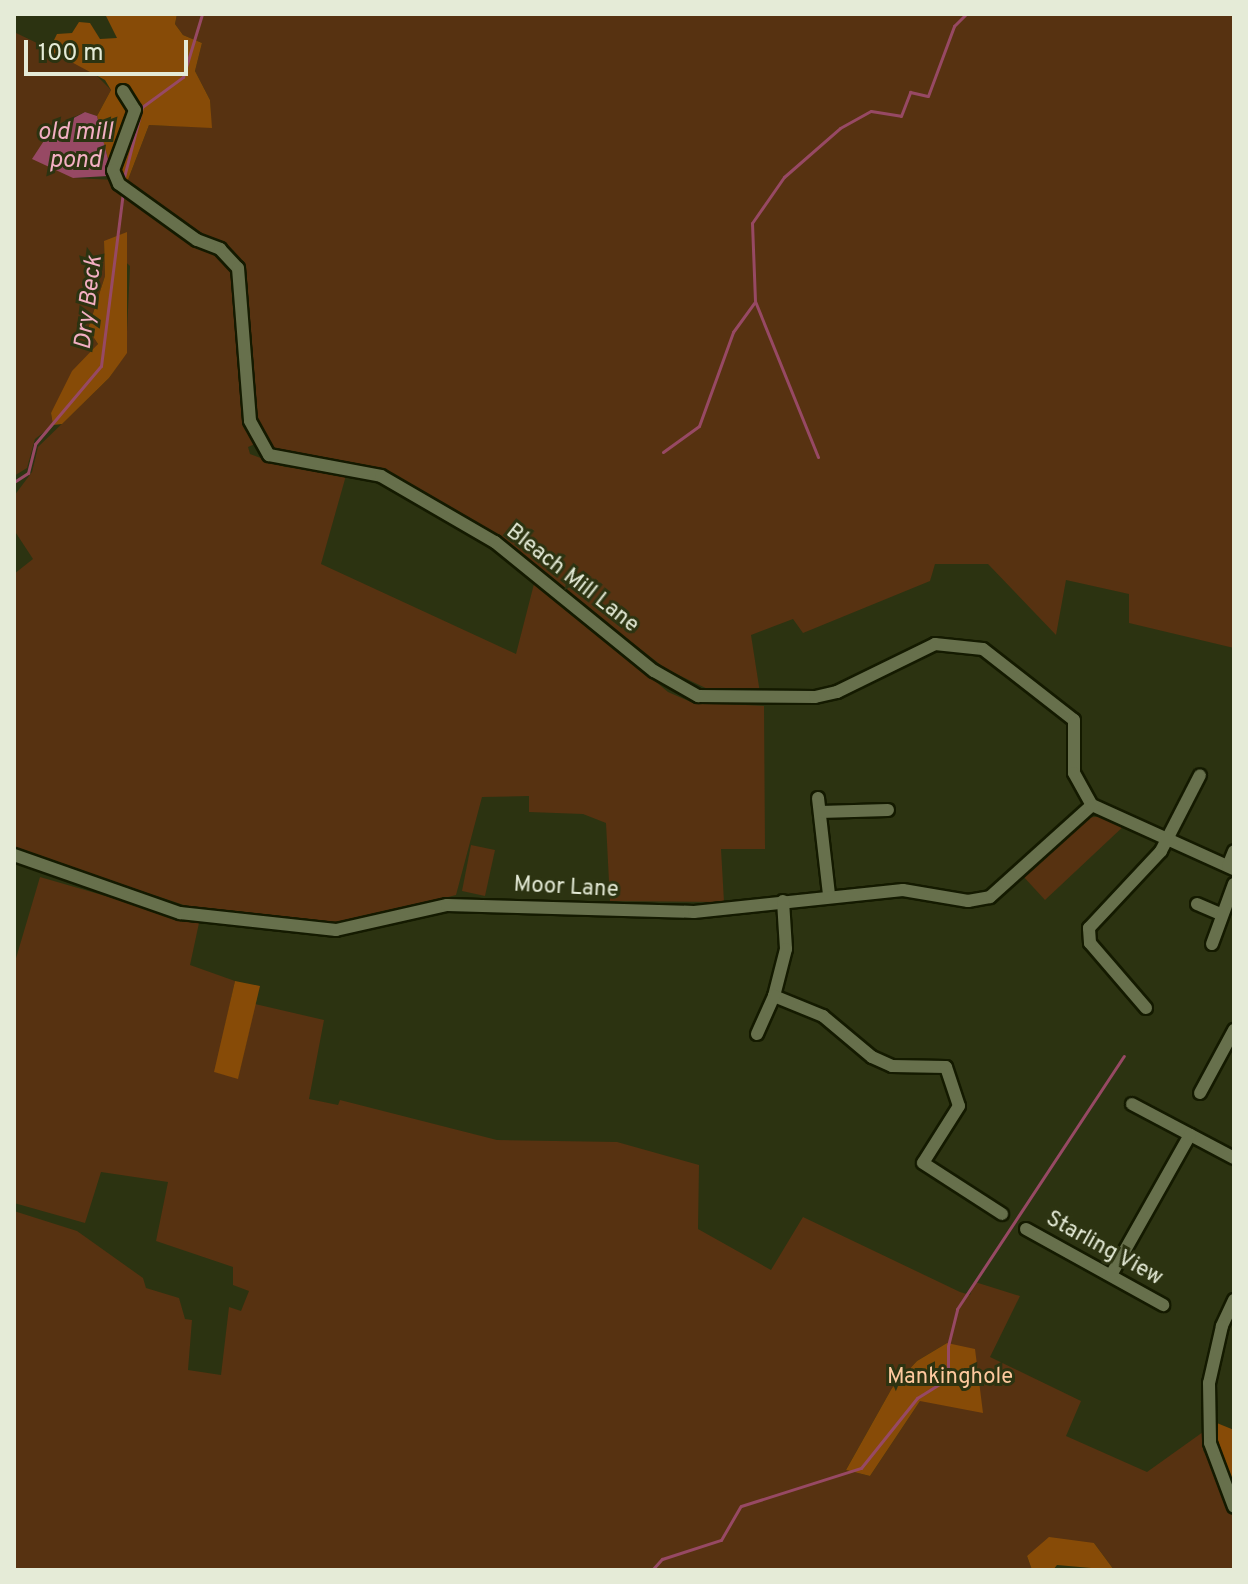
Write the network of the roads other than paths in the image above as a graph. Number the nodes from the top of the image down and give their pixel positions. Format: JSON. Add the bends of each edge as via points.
{"nodes":[{"id":1,"x":123,"y":91,"type":"dead end"},
{"id":2,"x":1200,"y":775,"type":"dead end"},
{"id":3,"x":818,"y":798,"type":"dead end"},
{"id":4,"x":1092,"y":805,"type":"junction"},
{"id":5,"x":888,"y":810,"type":"dead end"},
{"id":6,"x":820,"y":812,"type":"junction"},
{"id":7,"x":1169,"y":838,"type":"junction"},
{"id":8,"x":1234,"y":851,"type":"edge"},
{"id":9,"x":14,"y":855,"type":"edge"},
{"id":10,"x":1231,"y":868,"type":"edge"},
{"id":11,"x":1234,"y":884,"type":"edge"},
{"id":12,"x":829,"y":894,"type":"junction"},
{"id":13,"x":783,"y":901,"type":"junction"},
{"id":14,"x":1197,"y":904,"type":"dead end"},
{"id":15,"x":1221,"y":914,"type":"junction"},
{"id":16,"x":1212,"y":944,"type":"dead end"},
{"id":17,"x":774,"y":996,"type":"junction"},
{"id":18,"x":1146,"y":1008,"type":"dead end"},
{"id":19,"x":1234,"y":1030,"type":"edge"},
{"id":20,"x":757,"y":1034,"type":"dead end"},
{"id":21,"x":1229,"y":1051,"type":"edge"},
{"id":22,"x":1200,"y":1093,"type":"dead end"},
{"id":23,"x":1132,"y":1104,"type":"dead end"},
{"id":24,"x":1190,"y":1135,"type":"junction"},
{"id":25,"x":1234,"y":1158,"type":"edge"},
{"id":26,"x":1002,"y":1214,"type":"dead end"},
{"id":27,"x":1026,"y":1229,"type":"dead end"},
{"id":28,"x":1111,"y":1275,"type":"junction"},
{"id":29,"x":1234,"y":1300,"type":"edge"},
{"id":30,"x":1163,"y":1305,"type":"dead end"},
{"id":31,"x":1234,"y":1507,"type":"edge"}],
"edges":[{"from":1,"to":4,"type":"street","name":"Bleach Mill Lane","via":[[135,110],[113,170],[119,184],[197,240],[220,249],[238,268],[250,421],[269,455],[381,476],[506,550],[654,671],[698,696],[815,697],[837,692],[935,644],[983,649],[1074,720],[1074,773]]},
{"from":2,"to":7,"type":"street"},
{"from":3,"to":6,"type":"street"},
{"from":4,"to":7,"type":"street"},
{"from":4,"to":12,"type":"street","name":"Moor Lane","via":[[990,897],[968,901],[903,890]]},
{"from":5,"to":6,"type":"street"},
{"from":6,"to":12,"type":"street"},
{"from":7,"to":10,"type":"street"},
{"from":7,"to":18,"type":"street","via":[[1089,928],[1090,943]]},
{"from":8,"to":10,"type":"street"},
{"from":9,"to":13,"type":"street","name":"Moor Lane","via":[[180,913],[336,930],[447,905],[694,912]]},
{"from":11,"to":15,"type":"street"},
{"from":12,"to":13,"type":"street","name":"Moor Lane"},
{"from":13,"to":17,"type":"street","via":[[786,949]]},
{"from":14,"to":15,"type":"street"},
{"from":15,"to":16,"type":"street"},
{"from":17,"to":20,"type":"street"},
{"from":17,"to":26,"type":"street","via":[[823,1016],[872,1057],[892,1066],[946,1067],[959,1106],[923,1163]]},
{"from":19,"to":21,"type":"street"},
{"from":21,"to":22,"type":"street"},
{"from":23,"to":24,"type":"street"},
{"from":24,"to":25,"type":"street"},
{"from":24,"to":28,"type":"street"},
{"from":27,"to":28,"type":"street","name":"Starling View"},
{"from":28,"to":30,"type":"street","name":"Starling View"},
{"from":29,"to":31,"type":"street","via":[[1209,1383],[1210,1443]]}]}
